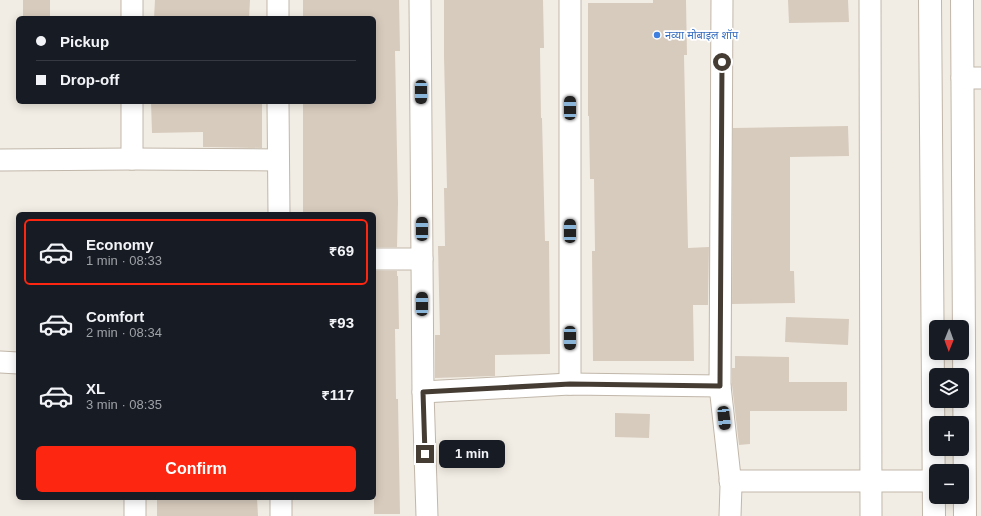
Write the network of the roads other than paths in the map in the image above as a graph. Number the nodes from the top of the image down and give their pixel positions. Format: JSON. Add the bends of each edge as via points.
{"nodes":[{"id":1,"x":132,"y":0,"type":"edge"},
{"id":2,"x":278,"y":0,"type":"edge"},
{"id":3,"x":420,"y":0,"type":"edge"},
{"id":4,"x":570,"y":0,"type":"edge"},
{"id":5,"x":722,"y":0,"type":"edge"},
{"id":6,"x":870,"y":0,"type":"edge"},
{"id":7,"x":930,"y":0,"type":"edge"},
{"id":8,"x":962,"y":0,"type":"edge"},
{"id":9,"x":132,"y":16,"type":"edge"},
{"id":10,"x":278,"y":16,"type":"edge"},
{"id":11,"x":972,"y":78,"type":"edge"},
{"id":12,"x":132,"y":104,"type":"edge"},
{"id":13,"x":278,"y":104,"type":"edge"},
{"id":14,"x":132,"y":159,"type":"junction"},
{"id":15,"x":0,"y":160,"type":"edge"},
{"id":16,"x":278,"y":160,"type":"junction"},
{"id":17,"x":279,"y":212,"type":"edge"},
{"id":18,"x":376,"y":259,"type":"edge"},
{"id":19,"x":422,"y":259,"type":"junction"},
{"id":20,"x":0,"y":362,"type":"edge"},
{"id":21,"x":16,"y":363,"type":"edge"},
{"id":22,"x":570,"y":384,"type":"junction"},
{"id":23,"x":720,"y":386,"type":"junction"},
{"id":24,"x":423,"y":392,"type":"junction"},
{"id":25,"x":935,"y":464,"type":"edge"},
{"id":26,"x":964,"y":464,"type":"edge"},
{"id":27,"x":730,"y":481,"type":"junction"},
{"id":28,"x":871,"y":481,"type":"junction"},
{"id":29,"x":929,"y":482,"type":"edge"},
{"id":30,"x":135,"y":500,"type":"edge"},
{"id":31,"x":281,"y":500,"type":"edge"},
{"id":32,"x":934,"y":504,"type":"edge"},
{"id":33,"x":965,"y":504,"type":"edge"},
{"id":34,"x":135,"y":516,"type":"edge"},
{"id":35,"x":281,"y":516,"type":"edge"},
{"id":36,"x":427,"y":516,"type":"edge"},
{"id":37,"x":730,"y":516,"type":"edge"},
{"id":38,"x":871,"y":516,"type":"edge"},
{"id":39,"x":934,"y":516,"type":"edge"},
{"id":40,"x":965,"y":516,"type":"edge"}],
"edges":[{"from":1,"to":9,"type":"street"},
{"from":2,"to":10,"type":"street"},
{"from":3,"to":19,"type":"street"},
{"from":4,"to":22,"type":"street"},
{"from":5,"to":23,"type":"street"},
{"from":6,"to":28,"type":"street"},
{"from":7,"to":25,"type":"street"},
{"from":8,"to":11,"type":"street"},
{"from":11,"to":26,"type":"street"},
{"from":12,"to":14,"type":"street"},
{"from":13,"to":16,"type":"street"},
{"from":14,"to":15,"type":"street"},
{"from":14,"to":16,"type":"street"},
{"from":16,"to":17,"type":"street"},
{"from":18,"to":19,"type":"street"},
{"from":19,"to":24,"type":"street"},
{"from":20,"to":21,"type":"street"},
{"from":22,"to":23,"type":"street"},
{"from":22,"to":24,"type":"street"},
{"from":23,"to":27,"type":"street"},
{"from":24,"to":36,"type":"street"},
{"from":27,"to":28,"type":"street"},
{"from":27,"to":37,"type":"street"},
{"from":28,"to":29,"type":"street"},
{"from":28,"to":38,"type":"street"},
{"from":30,"to":34,"type":"street"},
{"from":31,"to":35,"type":"street"},
{"from":32,"to":39,"type":"street"},
{"from":33,"to":40,"type":"street"}]}
